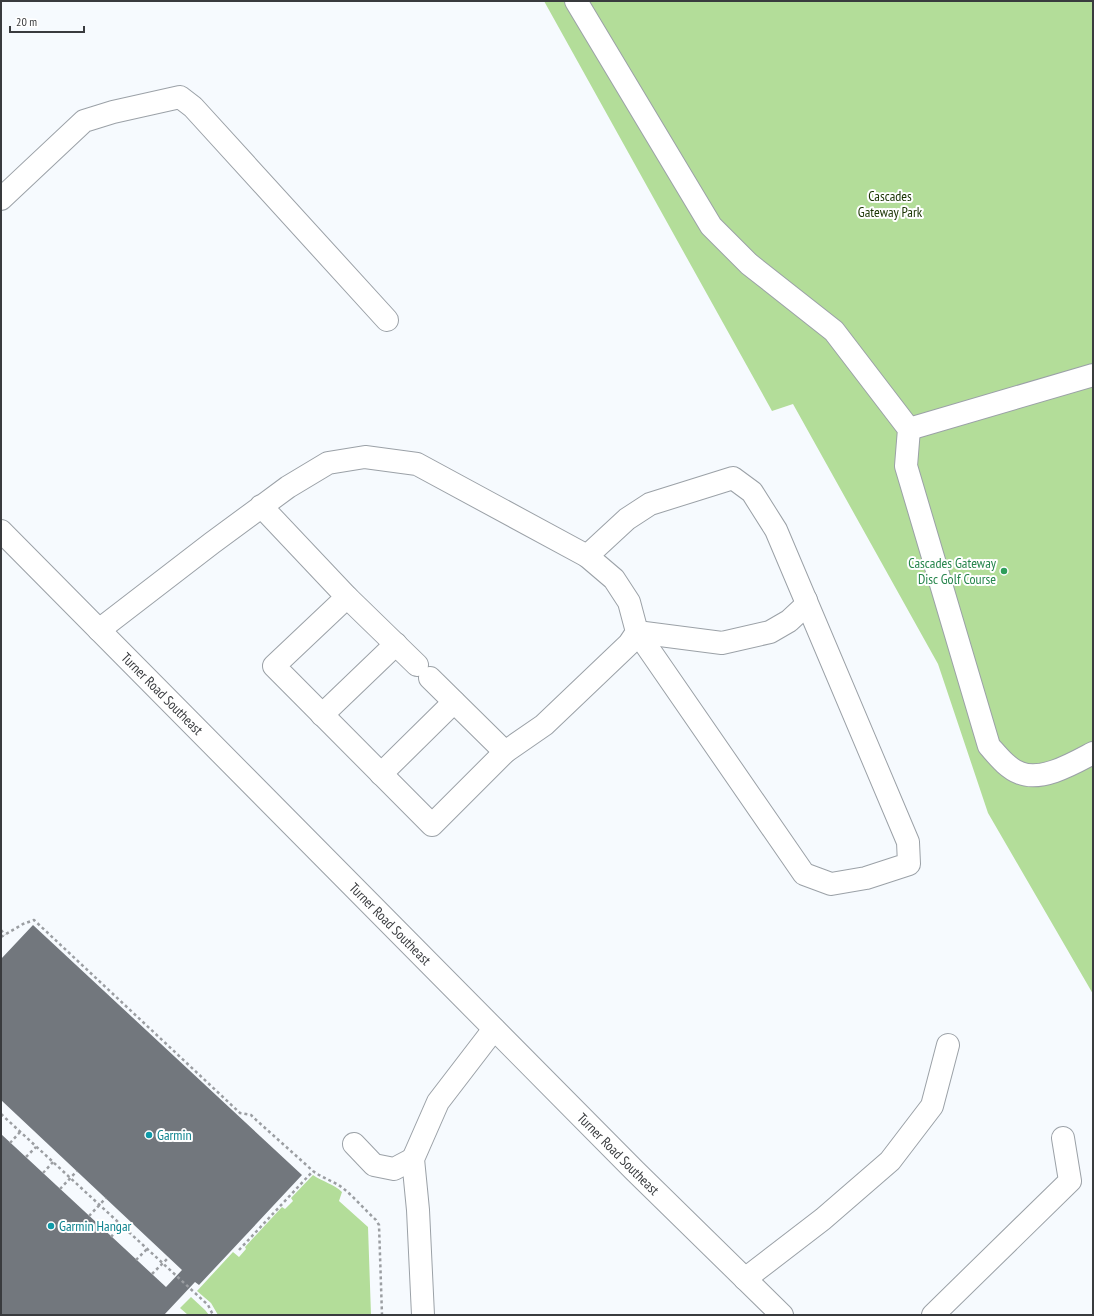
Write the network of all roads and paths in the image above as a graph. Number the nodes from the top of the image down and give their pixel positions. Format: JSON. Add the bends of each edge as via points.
{"nodes":[{"id":1,"x":576,"y":1,"type":"edge"},
{"id":2,"x":1,"y":199,"type":"edge"},
{"id":3,"x":387,"y":320,"type":"dead end"},
{"id":4,"x":1093,"y":374,"type":"edge"},
{"id":5,"x":909,"y":429,"type":"junction"},
{"id":6,"x":262,"y":506,"type":"junction"},
{"id":7,"x":1,"y":531,"type":"edge"},
{"id":8,"x":587,"y":556,"type":"junction"},
{"id":9,"x":347,"y":596,"type":"junction"},
{"id":10,"x":806,"y":600,"type":"junction"},
{"id":11,"x":99,"y":630,"type":"junction"},
{"id":12,"x":637,"y":632,"type":"junction"},
{"id":13,"x":396,"y":644,"type":"junction"},
{"id":14,"x":454,"y":702,"type":"junction"},
{"id":15,"x":322,"y":715,"type":"junction"},
{"id":16,"x":505,"y":752,"type":"junction"},
{"id":17,"x":1093,"y":753,"type":"edge"},
{"id":18,"x":381,"y":774,"type":"junction"},
{"id":19,"x":1,"y":930,"type":"edge"},
{"id":20,"x":4,"y":935,"type":"junction"},
{"id":21,"x":1,"y":937,"type":"edge"},
{"id":22,"x":494,"y":1029,"type":"junction"},
{"id":23,"x":948,"y":1045,"type":"dead end"},
{"id":24,"x":2,"y":1116,"type":"edge"},
{"id":25,"x":20,"y":1132,"type":"junction"},
{"id":26,"x":1063,"y":1138,"type":"dead end"},
{"id":27,"x":10,"y":1143,"type":"dead end"},
{"id":28,"x":354,"y":1144,"type":"dead end"},
{"id":29,"x":36,"y":1146,"type":"junction"},
{"id":30,"x":26,"y":1157,"type":"dead end"},
{"id":31,"x":413,"y":1159,"type":"junction"},
{"id":32,"x":53,"y":1162,"type":"junction"},
{"id":33,"x":77,"y":1171,"type":"dead end"},
{"id":34,"x":313,"y":1171,"type":"junction"},
{"id":35,"x":43,"y":1173,"type":"dead end"},
{"id":36,"x":70,"y":1178,"type":"junction"},
{"id":37,"x":60,"y":1189,"type":"dead end"},
{"id":38,"x":106,"y":1198,"type":"dead end"},
{"id":39,"x":99,"y":1205,"type":"junction"},
{"id":40,"x":89,"y":1216,"type":"dead end"},
{"id":41,"x":121,"y":1225,"type":"junction"},
{"id":42,"x":111,"y":1237,"type":"dead end"},
{"id":43,"x":147,"y":1249,"type":"junction"},
{"id":44,"x":238,"y":1250,"type":"dead end"},
{"id":45,"x":168,"y":1257,"type":"dead end"},
{"id":46,"x":136,"y":1260,"type":"dead end"},
{"id":47,"x":162,"y":1264,"type":"junction"},
{"id":48,"x":152,"y":1274,"type":"dead end"},
{"id":49,"x":745,"y":1279,"type":"junction"},
{"id":50,"x":213,"y":1315,"type":"edge"},
{"id":51,"x":382,"y":1315,"type":"edge"},
{"id":52,"x":423,"y":1315,"type":"edge"},
{"id":53,"x":782,"y":1315,"type":"edge"},
{"id":54,"x":933,"y":1315,"type":"edge"}],
"edges":[{"from":1,"to":5,"type":"main road","via":[[711,226],[749,264],[834,331]]},
{"from":2,"to":3,"type":"main road","via":[[84,121],[180,97],[193,107]]},
{"from":4,"to":5,"type":"main road"},
{"from":5,"to":17,"type":"main road","via":[[906,466],[989,746],[1004,763],[1020,773],[1040,776],[1062,769]]},
{"from":6,"to":8,"type":"main road","via":[[328,463],[365,457],[417,464]]},
{"from":6,"to":9,"type":"main road"},
{"from":6,"to":11,"type":"main road"},
{"from":7,"to":11,"type":"main road","name":"Turner Road Southeast"},
{"from":8,"to":10,"type":"main road","via":[[628,519],[650,504],[733,478],[752,492],[776,530]]},
{"from":8,"to":12,"type":"main road","via":[[614,579],[629,602]]},
{"from":9,"to":13,"type":"main road"},
{"from":9,"to":15,"type":"main road","via":[[274,666]]},
{"from":10,"to":12,"type":"main road","via":[[804,607],[789,621],[770,632],[722,643]]},
{"from":10,"to":12,"type":"main road","via":[[908,842],[909,864],[866,878],[831,884],[804,874]]},
{"from":11,"to":22,"type":"main road","name":"Turner Road Southeast"},
{"from":12,"to":16,"type":"main road","via":[[629,644],[544,725]]},
{"from":13,"to":14,"type":"main road"},
{"from":13,"to":15,"type":"main road"},
{"from":14,"to":16,"type":"main road"},
{"from":14,"to":18,"type":"main road"},
{"from":15,"to":18,"type":"main road"},
{"from":16,"to":18,"type":"main road","via":[[432,825]]},
{"from":19,"to":20,"type":"path"},
{"from":20,"to":21,"type":"path"},
{"from":20,"to":34,"type":"path","via":[[34,920],[240,1113],[251,1115]]},
{"from":22,"to":31,"type":"main road","via":[[438,1102]]},
{"from":22,"to":49,"type":"main road","name":"Turner Road Southeast"},
{"from":23,"to":49,"type":"main road","via":[[932,1106],[890,1161],[823,1219]]},
{"from":24,"to":25,"type":"path"},
{"from":25,"to":27,"type":"path"},
{"from":25,"to":29,"type":"path"},
{"from":26,"to":54,"type":"main road","via":[[1070,1181]]},
{"from":28,"to":31,"type":"main road","via":[[374,1165],[394,1169]]},
{"from":29,"to":30,"type":"path"},
{"from":29,"to":32,"type":"path"},
{"from":31,"to":52,"type":"main road"},
{"from":32,"to":35,"type":"path"},
{"from":32,"to":36,"type":"path"},
{"from":33,"to":36,"type":"path"},
{"from":34,"to":44,"type":"path"},
{"from":34,"to":51,"type":"path","via":[[343,1189],[379,1225]]},
{"from":36,"to":37,"type":"path"},
{"from":36,"to":39,"type":"path"},
{"from":38,"to":39,"type":"path"},
{"from":39,"to":40,"type":"path"},
{"from":39,"to":41,"type":"path"},
{"from":41,"to":42,"type":"path"},
{"from":41,"to":43,"type":"path"},
{"from":43,"to":46,"type":"path"},
{"from":43,"to":47,"type":"path"},
{"from":45,"to":47,"type":"path"},
{"from":47,"to":48,"type":"path"},
{"from":47,"to":50,"type":"path","via":[[208,1306]]},
{"from":49,"to":53,"type":"main road","name":"Turner Road Southeast"}]}
